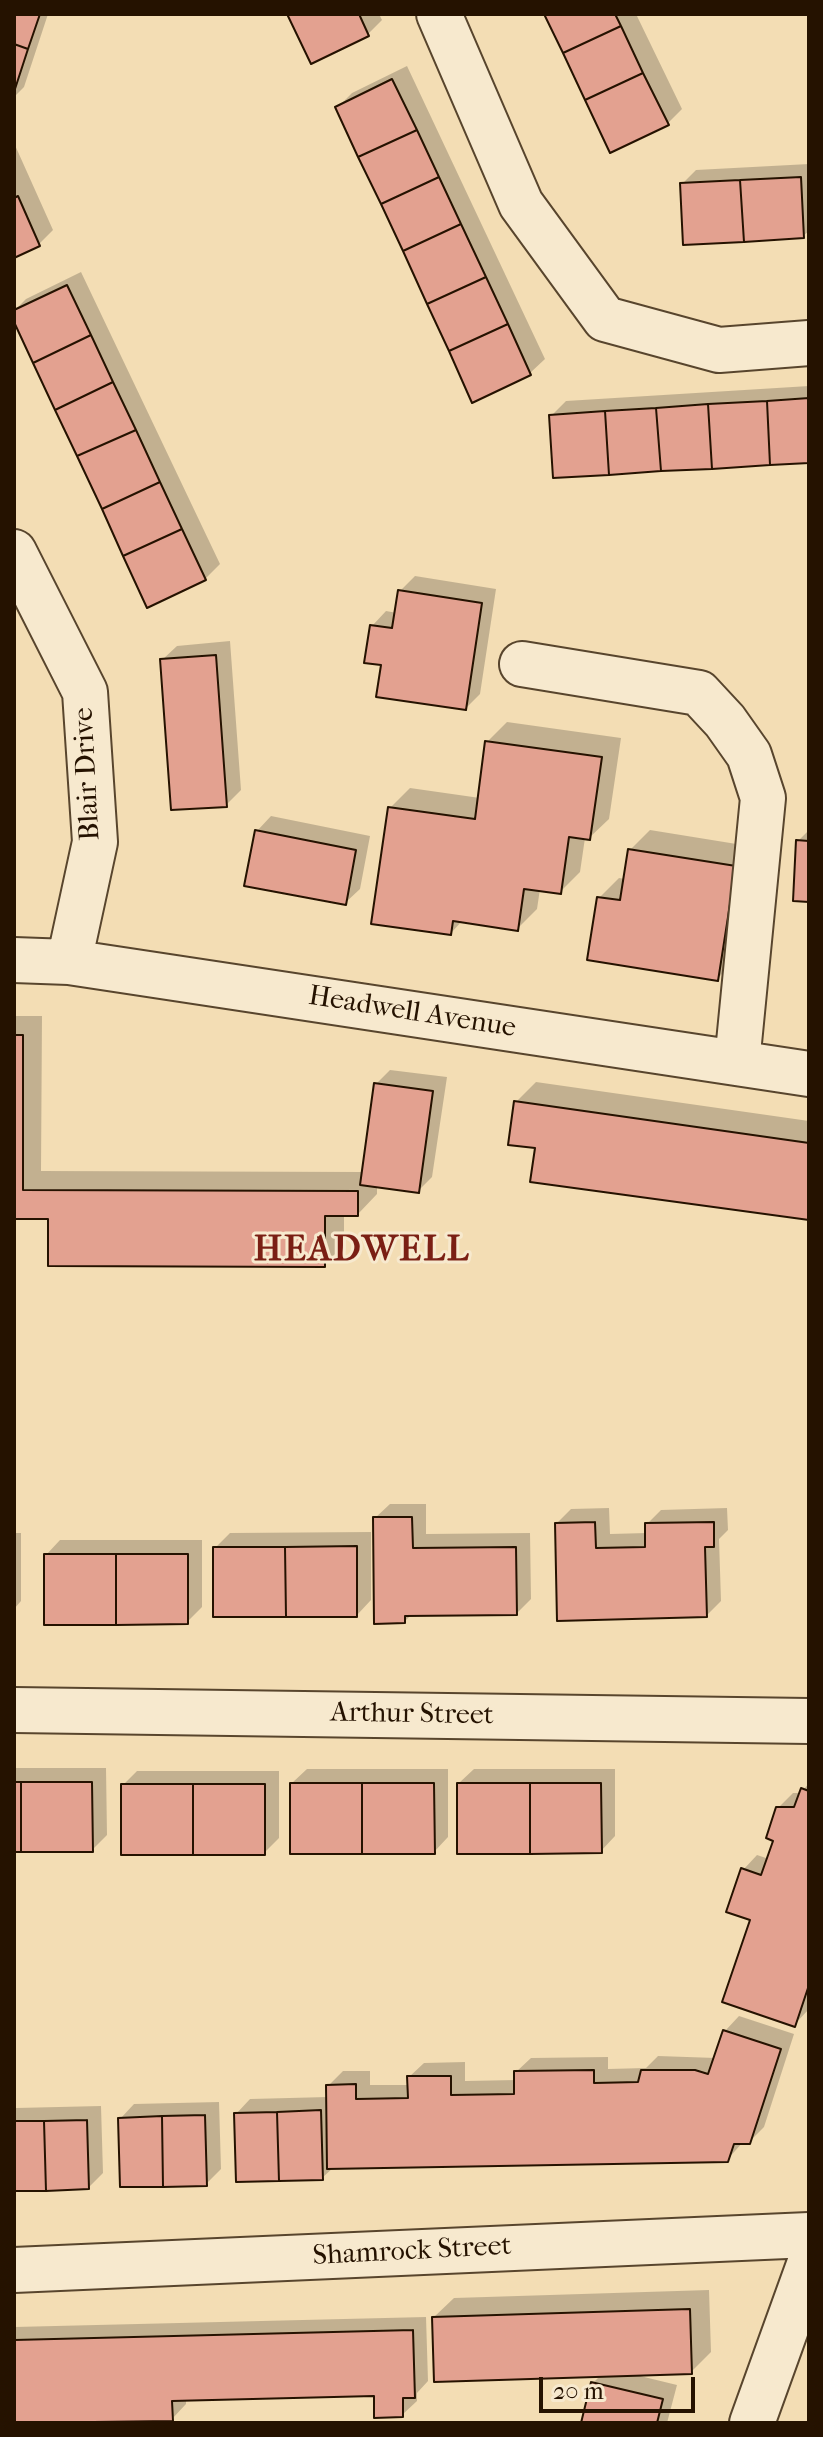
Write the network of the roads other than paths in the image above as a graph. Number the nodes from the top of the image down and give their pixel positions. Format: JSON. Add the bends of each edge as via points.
{"nodes":[{"id":1,"x":439,"y":14,"type":"edge"},
{"id":2,"x":809,"y":343,"type":"edge"},
{"id":3,"x":14,"y":552,"type":"edge"},
{"id":4,"x":522,"y":664,"type":"dead end"},
{"id":5,"x":14,"y":960,"type":"edge"},
{"id":6,"x":69,"y":962,"type":"junction"},
{"id":7,"x":737,"y":1063,"type":"junction"},
{"id":8,"x":809,"y":1074,"type":"edge"},
{"id":9,"x":14,"y":1710,"type":"edge"},
{"id":10,"x":809,"y":1721,"type":"edge"},
{"id":11,"x":809,"y":2235,"type":"edge"},
{"id":12,"x":809,"y":2265,"type":"edge"},
{"id":13,"x":14,"y":2270,"type":"edge"},
{"id":14,"x":752,"y":2423,"type":"edge"}],
"edges":[{"from":1,"to":2,"type":"street","via":[[521,204],[605,319],[719,350]]},
{"from":3,"to":6,"type":"street","name":"Blair Drive","via":[[85,692],[95,842]]},
{"from":4,"to":7,"type":"street","via":[[699,693],[749,755],[763,798]]},
{"from":5,"to":6,"type":"street","name":"Headwell Avenue"},
{"from":6,"to":7,"type":"street","name":"Headwell Avenue"},
{"from":7,"to":8,"type":"street","name":"Headwell Avenue"},
{"from":9,"to":10,"type":"street","name":"Arthur Street"},
{"from":11,"to":13,"type":"street","name":"Shamrock Street"},
{"from":12,"to":14,"type":"street"}]}
